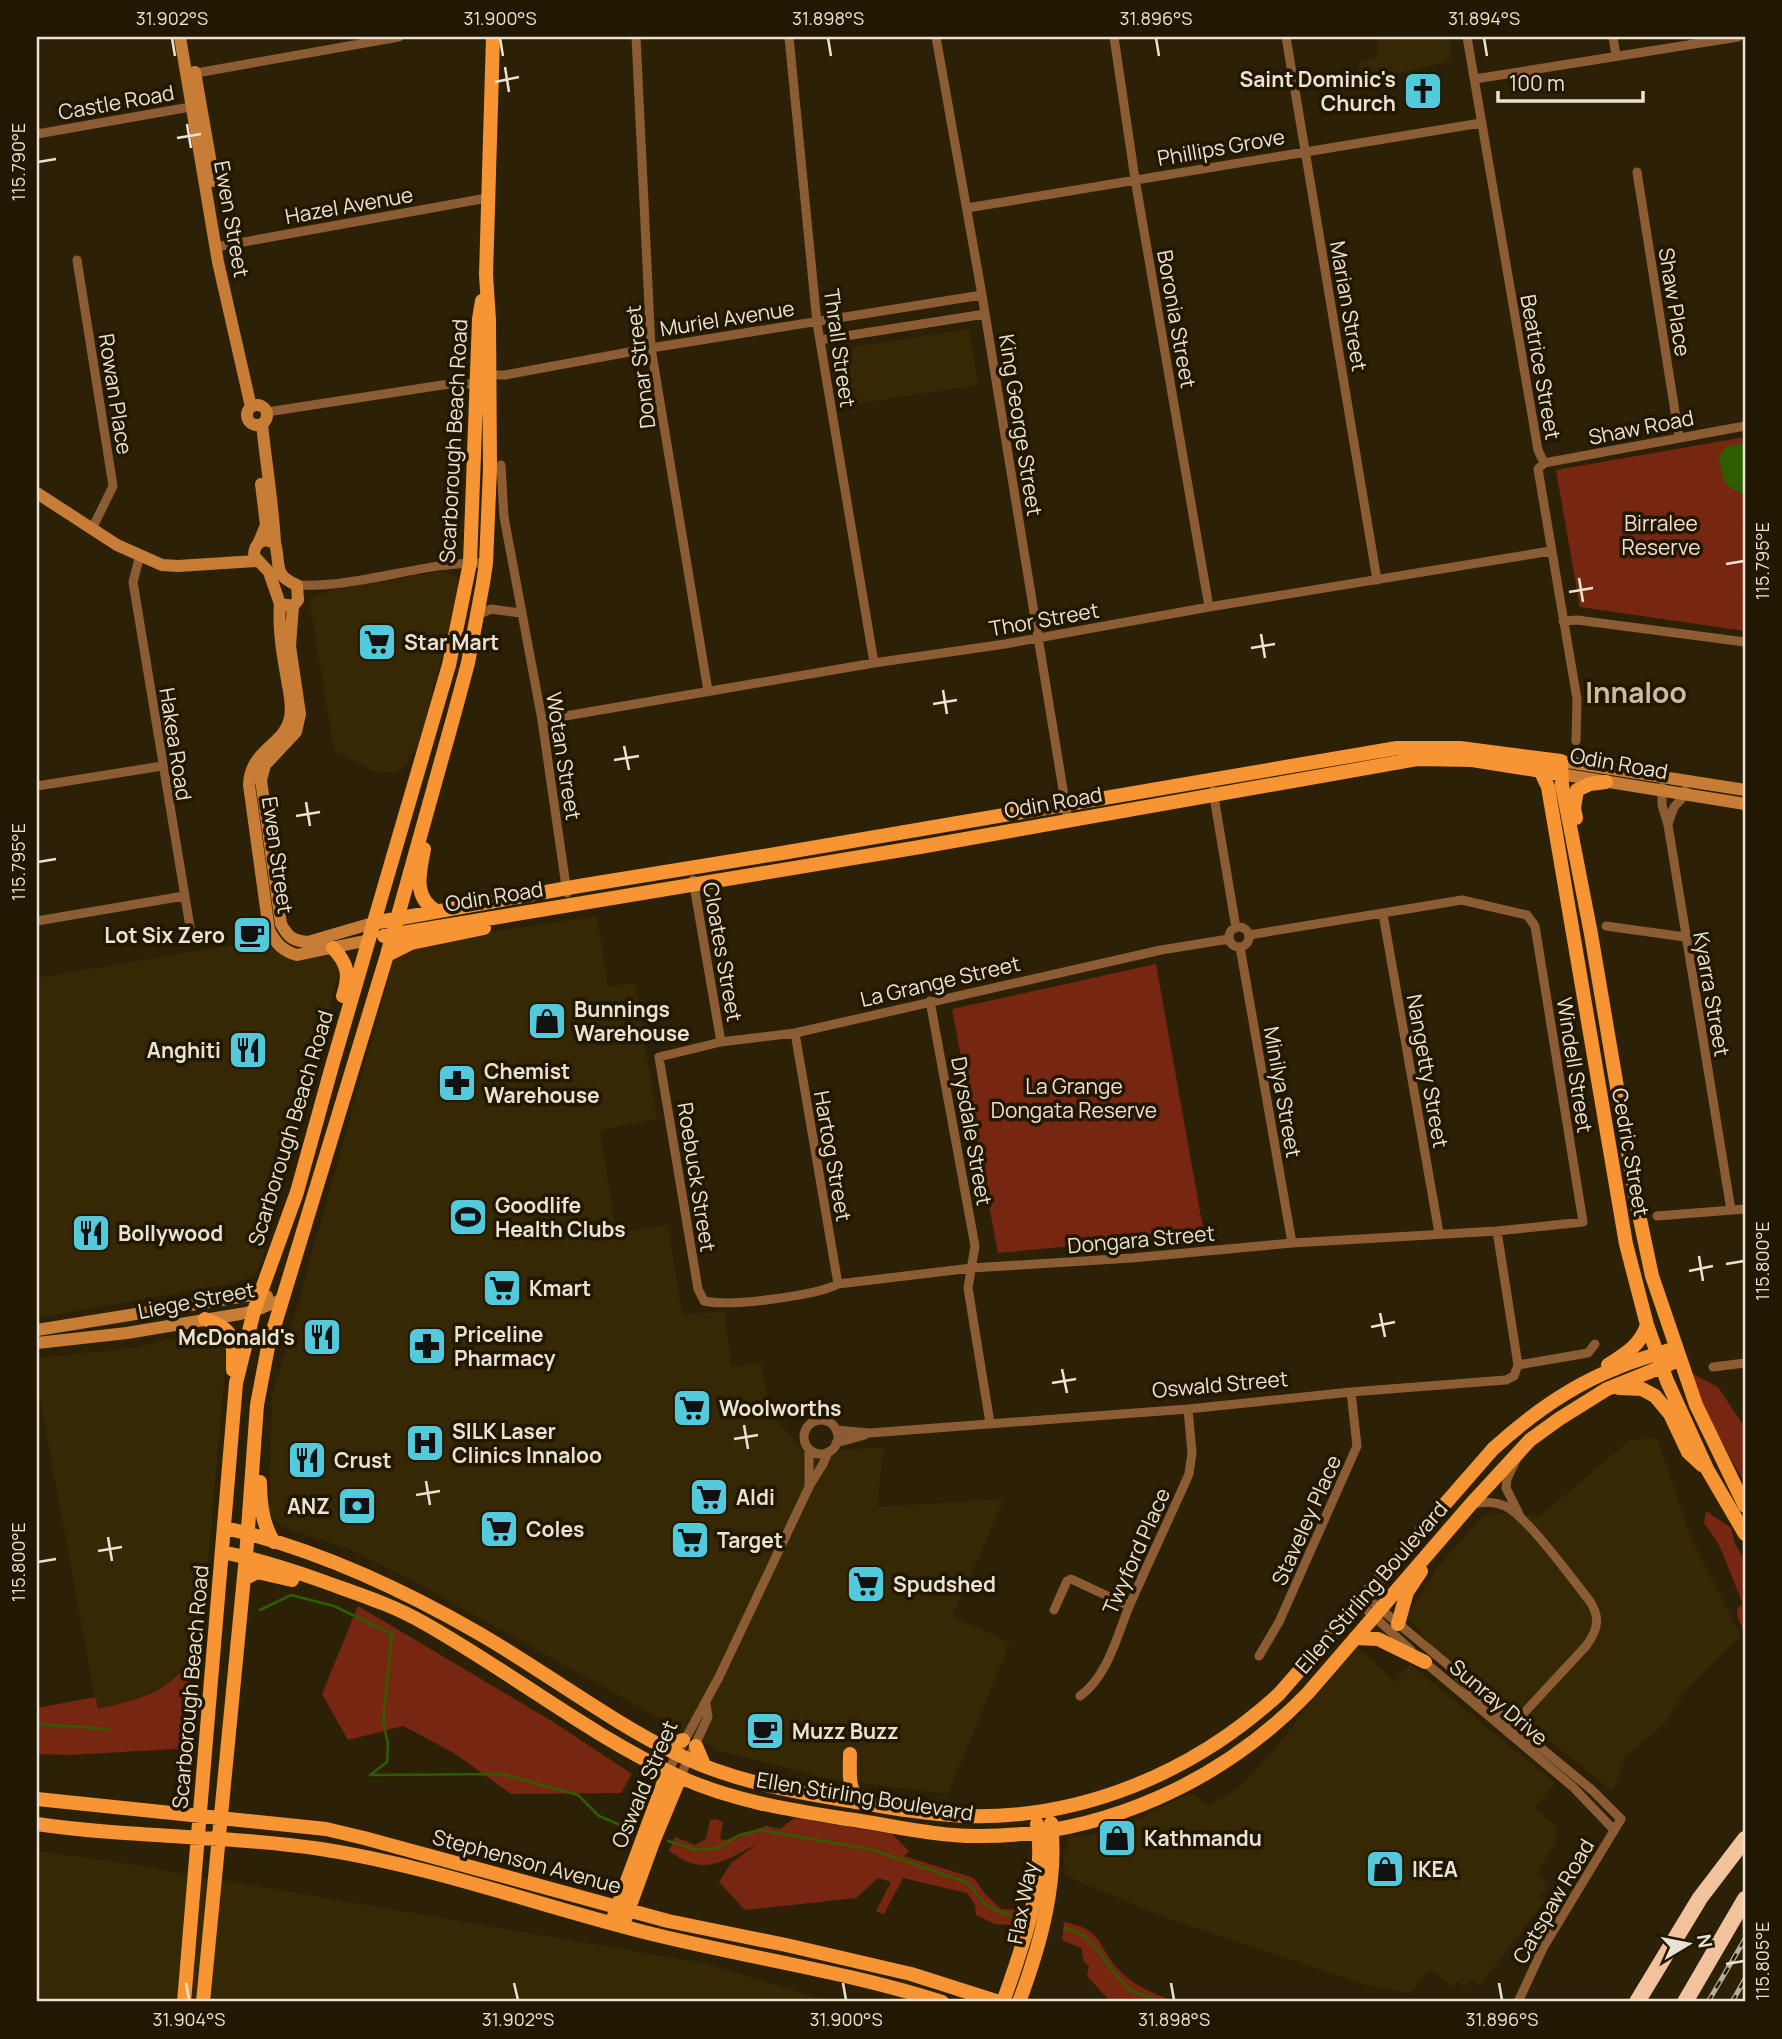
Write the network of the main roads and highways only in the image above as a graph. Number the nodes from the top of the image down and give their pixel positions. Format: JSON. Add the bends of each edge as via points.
{"nodes":[{"id":1,"x":180,"y":37,"type":"edge"},
{"id":2,"x":189,"y":37,"type":"edge"},
{"id":3,"x":493,"y":37,"type":"edge"},
{"id":4,"x":191,"y":74,"type":"junction"},
{"id":5,"x":481,"y":378,"type":"junction"},
{"id":6,"x":258,"y":414,"type":"junction"},
{"id":7,"x":37,"y":493,"type":"edge"},
{"id":8,"x":275,"y":542,"type":"junction"},
{"id":9,"x":256,"y":550,"type":"junction"},
{"id":10,"x":296,"y":603,"type":"junction"},
{"id":11,"x":280,"y":604,"type":"junction"},
{"id":12,"x":441,"y":762,"type":"junction"},
{"id":13,"x":1541,"y":765,"type":"junction"},
{"id":14,"x":1561,"y":768,"type":"junction"},
{"id":15,"x":1606,"y":782,"type":"junction"},
{"id":16,"x":1745,"y":790,"type":"edge"},
{"id":17,"x":1745,"y":804,"type":"edge"},
{"id":18,"x":1578,"y":865,"type":"junction"},
{"id":19,"x":272,"y":903,"type":"junction"},
{"id":20,"x":436,"y":911,"type":"junction"},
{"id":21,"x":503,"y":917,"type":"junction"},
{"id":22,"x":397,"y":918,"type":"junction"},
{"id":23,"x":373,"y":923,"type":"junction"},
{"id":24,"x":392,"y":935,"type":"junction"},
{"id":25,"x":369,"y":940,"type":"junction"},
{"id":26,"x":333,"y":948,"type":"junction"},
{"id":27,"x":387,"y":955,"type":"junction"},
{"id":28,"x":331,"y":1066,"type":"junction"},
{"id":29,"x":259,"y":1294,"type":"junction"},
{"id":30,"x":281,"y":1300,"type":"junction"},
{"id":31,"x":254,"y":1311,"type":"junction"},
{"id":32,"x":205,"y":1320,"type":"junction"},
{"id":33,"x":1647,"y":1325,"type":"junction"},
{"id":34,"x":37,"y":1330,"type":"edge"},
{"id":35,"x":37,"y":1343,"type":"edge"},
{"id":36,"x":1677,"y":1354,"type":"junction"},
{"id":37,"x":1659,"y":1360,"type":"junction"},
{"id":38,"x":1607,"y":1389,"type":"junction"},
{"id":39,"x":1572,"y":1390,"type":"junction"},
{"id":40,"x":235,"y":1392,"type":"junction"},
{"id":41,"x":256,"y":1432,"type":"junction"},
{"id":42,"x":1707,"y":1469,"type":"junction"},
{"id":43,"x":1745,"y":1506,"type":"edge"},
{"id":44,"x":225,"y":1528,"type":"junction"},
{"id":45,"x":248,"y":1534,"type":"junction"},
{"id":46,"x":1745,"y":1534,"type":"edge"},
{"id":47,"x":274,"y":1542,"type":"junction"},
{"id":48,"x":222,"y":1552,"type":"junction"},
{"id":49,"x":246,"y":1556,"type":"junction"},
{"id":50,"x":1425,"y":1556,"type":"junction"},
{"id":51,"x":244,"y":1579,"type":"junction"},
{"id":52,"x":345,"y":1589,"type":"junction"},
{"id":53,"x":1398,"y":1624,"type":"road end"},
{"id":54,"x":1355,"y":1637,"type":"junction"},
{"id":55,"x":1425,"y":1662,"type":"road end"},
{"id":56,"x":676,"y":1753,"type":"junction"},
{"id":57,"x":850,"y":1754,"type":"dead end"},
{"id":58,"x":704,"y":1765,"type":"junction"},
{"id":59,"x":674,"y":1774,"type":"junction"},
{"id":60,"x":37,"y":1798,"type":"edge"},
{"id":61,"x":861,"y":1803,"type":"junction"},
{"id":62,"x":1042,"y":1810,"type":"junction"},
{"id":63,"x":200,"y":1817,"type":"junction"},
{"id":64,"x":221,"y":1819,"type":"junction"},
{"id":65,"x":37,"y":1825,"type":"edge"},
{"id":66,"x":1045,"y":1830,"type":"junction"},
{"id":67,"x":199,"y":1837,"type":"junction"},
{"id":68,"x":219,"y":1838,"type":"junction"},
{"id":69,"x":1745,"y":1839,"type":"edge"},
{"id":70,"x":1745,"y":1899,"type":"edge"},
{"id":71,"x":622,"y":1909,"type":"junction"},
{"id":72,"x":617,"y":1925,"type":"junction"},
{"id":73,"x":184,"y":2002,"type":"edge"},
{"id":74,"x":203,"y":2002,"type":"edge"},
{"id":75,"x":943,"y":2002,"type":"edge"},
{"id":76,"x":1001,"y":2002,"type":"edge"},
{"id":77,"x":1019,"y":2002,"type":"edge"},
{"id":78,"x":1637,"y":2002,"type":"edge"},
{"id":79,"x":1685,"y":2002,"type":"edge"}],
"edges":[{"from":1,"to":4,"type":"main road","name":"Ewen Street"},
{"from":2,"to":4,"type":"main road","name":"Ewen Street"},
{"from":3,"to":5,"type":"main road","name":"Scarborough Beach Road","via":[[486,275],[479,319]]},
{"from":4,"to":6,"type":"main road","name":"Ewen Street","via":[[220,246]]},
{"from":5,"to":12,"type":"main road","name":"Scarborough Beach Road","via":[[490,469],[486,563],[468,663]]},
{"from":5,"to":23,"type":"main road","name":"Scarborough Beach Road","via":[[470,563],[443,687]]},
{"from":6,"to":8,"type":"main road","name":"Ewen Street"},
{"from":6,"to":9,"type":"main road","name":"Ewen Street","via":[[266,525]]},
{"from":7,"to":9,"type":"main road","via":[[117,545],[162,565],[213,563]]},
{"from":8,"to":9,"type":"main road","via":[[266,540]]},
{"from":8,"to":10,"type":"main road","name":"Ewen Street","via":[[279,572],[297,585]]},
{"from":9,"to":11,"type":"main road","name":"Ewen Street"},
{"from":10,"to":11,"type":"main road"},
{"from":10,"to":19,"type":"main road","name":"Ewen Street","via":[[290,646],[300,714],[296,732],[265,765],[261,780]]},
{"from":11,"to":19,"type":"main road","name":"Ewen Street","via":[[291,715],[288,727],[256,760],[249,775]]},
{"from":12,"to":20,"type":"main road","via":[[418,880],[425,901]]},
{"from":12,"to":22,"type":"main road","name":"Scarborough Beach Road"},
{"from":13,"to":14,"type":"main road","name":"Odin Road"},
{"from":13,"to":20,"type":"main road","name":"Odin Road","via":[[1460,748],[1411,747]]},
{"from":13,"to":21,"type":"main road","name":"Odin Road","via":[[1417,760]]},
{"from":13,"to":33,"type":"main road","name":"Cedric Street","via":[[1626,1244]]},
{"from":14,"to":15,"type":"main road","name":"Odin Road"},
{"from":14,"to":16,"type":"main road","name":"Odin Road"},
{"from":14,"to":18,"type":"main road","name":"Cedric Street"},
{"from":15,"to":17,"type":"main road","name":"Odin Road"},
{"from":15,"to":18,"type":"main road","via":[[1577,789]]},
{"from":18,"to":36,"type":"main road","name":"Cedric Street","via":[[1637,1205],[1652,1276]]},
{"from":19,"to":23,"type":"main road","name":"Ewen Street","via":[[286,933],[298,942]]},
{"from":19,"to":26,"type":"main road","name":"Ewen Street","via":[[269,930],[287,952],[297,955]]},
{"from":20,"to":22,"type":"main road","name":"Odin Road"},
{"from":21,"to":24,"type":"main road","name":"Odin Road"},
{"from":21,"to":27,"type":"main road","via":[[486,928],[411,943]]},
{"from":22,"to":23,"type":"main road","name":"Odin Road"},
{"from":22,"to":24,"type":"main road","name":"Scarborough Beach Road"},
{"from":23,"to":25,"type":"main road","name":"Scarborough Beach Road"},
{"from":24,"to":25,"type":"main road","name":"Odin Road"},
{"from":24,"to":27,"type":"main road","name":"Scarborough Beach Road"},
{"from":25,"to":26,"type":"main road","name":"Ewen Street"},
{"from":25,"to":28,"type":"main road","name":"Scarborough Beach Road"},
{"from":26,"to":28,"type":"main road","via":[[348,970],[332,1035]]},
{"from":27,"to":30,"type":"main road","name":"Scarborough Beach Road"},
{"from":28,"to":29,"type":"main road","name":"Scarborough Beach Road","via":[[297,1192]]},
{"from":29,"to":30,"type":"main road","name":"Liege Street"},
{"from":29,"to":31,"type":"main road","name":"Scarborough Beach Road"},
{"from":29,"to":34,"type":"main road","name":"Liege Street"},
{"from":30,"to":31,"type":"main road","name":"Liege Street"},
{"from":30,"to":41,"type":"main road","name":"Scarborough Beach Road","via":[[257,1405]]},
{"from":31,"to":32,"type":"main road","name":"Liege Street"},
{"from":31,"to":40,"type":"main road","name":"Scarborough Beach Road"},
{"from":32,"to":35,"type":"main road","name":"Liege Street"},
{"from":32,"to":40,"type":"main road","via":[[223,1326],[230,1335]]},
{"from":33,"to":37,"type":"main road","name":"Cedric Street"},
{"from":33,"to":39,"type":"main road","via":[[1636,1347]]},
{"from":36,"to":37,"type":"main road","name":"Ellen Stirling Boulevard"},
{"from":36,"to":43,"type":"main road","name":"Cedric Street"},
{"from":37,"to":38,"type":"main road","name":"Ellen Stirling Boulevard"},
{"from":37,"to":39,"type":"main road","name":"Ellen Stirling Boulevard","via":[[1614,1368]]},
{"from":37,"to":42,"type":"main road","name":"Cedric Street"},
{"from":38,"to":42,"type":"main road","via":[[1627,1386],[1650,1392],[1670,1414],[1688,1452]]},
{"from":38,"to":50,"type":"main road","name":"Ellen Stirling Boulevard","via":[[1518,1452]]},
{"from":39,"to":62,"type":"main road","name":"Ellen Stirling Boulevard","via":[[1493,1449],[1279,1694],[1248,1723],[1153,1779]]},
{"from":40,"to":44,"type":"main road","name":"Scarborough Beach Road"},
{"from":41,"to":45,"type":"main road","name":"Scarborough Beach Road"},
{"from":41,"to":47,"type":"main road","via":[[260,1498]]},
{"from":42,"to":46,"type":"main road","name":"Cedric Street"},
{"from":44,"to":45,"type":"main road","name":"Ellen Stirling Boulevard"},
{"from":44,"to":48,"type":"main road","name":"Scarborough Beach Road"},
{"from":45,"to":47,"type":"main road","name":"Ellen Stirling Boulevard"},
{"from":45,"to":49,"type":"main road","name":"Scarborough Beach Road"},
{"from":47,"to":56,"type":"main road","name":"Ellen Stirling Boulevard","via":[[411,1596]]},
{"from":48,"to":49,"type":"main road","name":"Ellen Stirling Boulevard"},
{"from":48,"to":63,"type":"main road","name":"Scarborough Beach Road"},
{"from":49,"to":51,"type":"main road","name":"Scarborough Beach Road"},
{"from":49,"to":52,"type":"main road","name":"Ellen Stirling Boulevard"},
{"from":50,"to":53,"type":"main road"},
{"from":50,"to":54,"type":"main road","name":"Ellen Stirling Boulevard"},
{"from":51,"to":52,"type":"main road","via":[[257,1572]]},
{"from":51,"to":64,"type":"main road","name":"Scarborough Beach Road"},
{"from":52,"to":59,"type":"main road","name":"Ellen Stirling Boulevard","via":[[422,1622],[596,1733]]},
{"from":54,"to":55,"type":"main road","via":[[1378,1639]]},
{"from":54,"to":66,"type":"main road","name":"Ellen Stirling Boulevard","via":[[1288,1713],[1228,1760],[1144,1804]]},
{"from":56,"to":58,"type":"main road","name":"Ellen Stirling Boulevard"},
{"from":56,"to":58,"type":"main road","via":[[690,1743]]},
{"from":57,"to":61,"type":"main road","via":[[850,1786]]},
{"from":58,"to":61,"type":"main road","name":"Ellen Stirling Boulevard","via":[[763,1785]]},
{"from":59,"to":66,"type":"main road","name":"Ellen Stirling Boulevard","via":[[792,1810],[941,1833],[976,1836]]},
{"from":59,"to":71,"type":"main road","name":"Oswald Street","via":[[653,1842]]},
{"from":60,"to":63,"type":"main road","name":"Stephenson Avenue"},
{"from":61,"to":62,"type":"main road","name":"Ellen Stirling Boulevard","via":[[965,1816]]},
{"from":62,"to":66,"type":"main road","name":"Flax Way"},
{"from":63,"to":64,"type":"main road","name":"Stephenson Avenue"},
{"from":63,"to":67,"type":"main road","name":"Scarborough Beach Road"},
{"from":64,"to":68,"type":"main road","name":"Scarborough Beach Road"},
{"from":64,"to":71,"type":"main road","name":"Stephenson Avenue","via":[[364,1838]]},
{"from":65,"to":67,"type":"main road","name":"Stephenson Avenue","via":[[94,1833]]},
{"from":66,"to":76,"type":"main road","name":"Flax Way","via":[[1019,1962]]},
{"from":66,"to":77,"type":"main road","name":"Flax Way","via":[[1052,1870],[1048,1901]]},
{"from":67,"to":68,"type":"main road","name":"Stephenson Avenue"},
{"from":67,"to":73,"type":"main road","name":"Scarborough Beach Road"},
{"from":68,"to":72,"type":"main road","name":"Stephenson Avenue","via":[[323,1849],[404,1866]]},
{"from":68,"to":74,"type":"main road","name":"Scarborough Beach Road"},
{"from":69,"to":78,"type":"highway","via":[[1700,1898]]},
{"from":70,"to":79,"type":"highway"},
{"from":71,"to":72,"type":"main road","name":"Oswald Street"},
{"from":71,"to":76,"type":"main road","name":"Stephenson Avenue","via":[[911,1974]]},
{"from":72,"to":75,"type":"main road","name":"Stephenson Avenue"}]}
